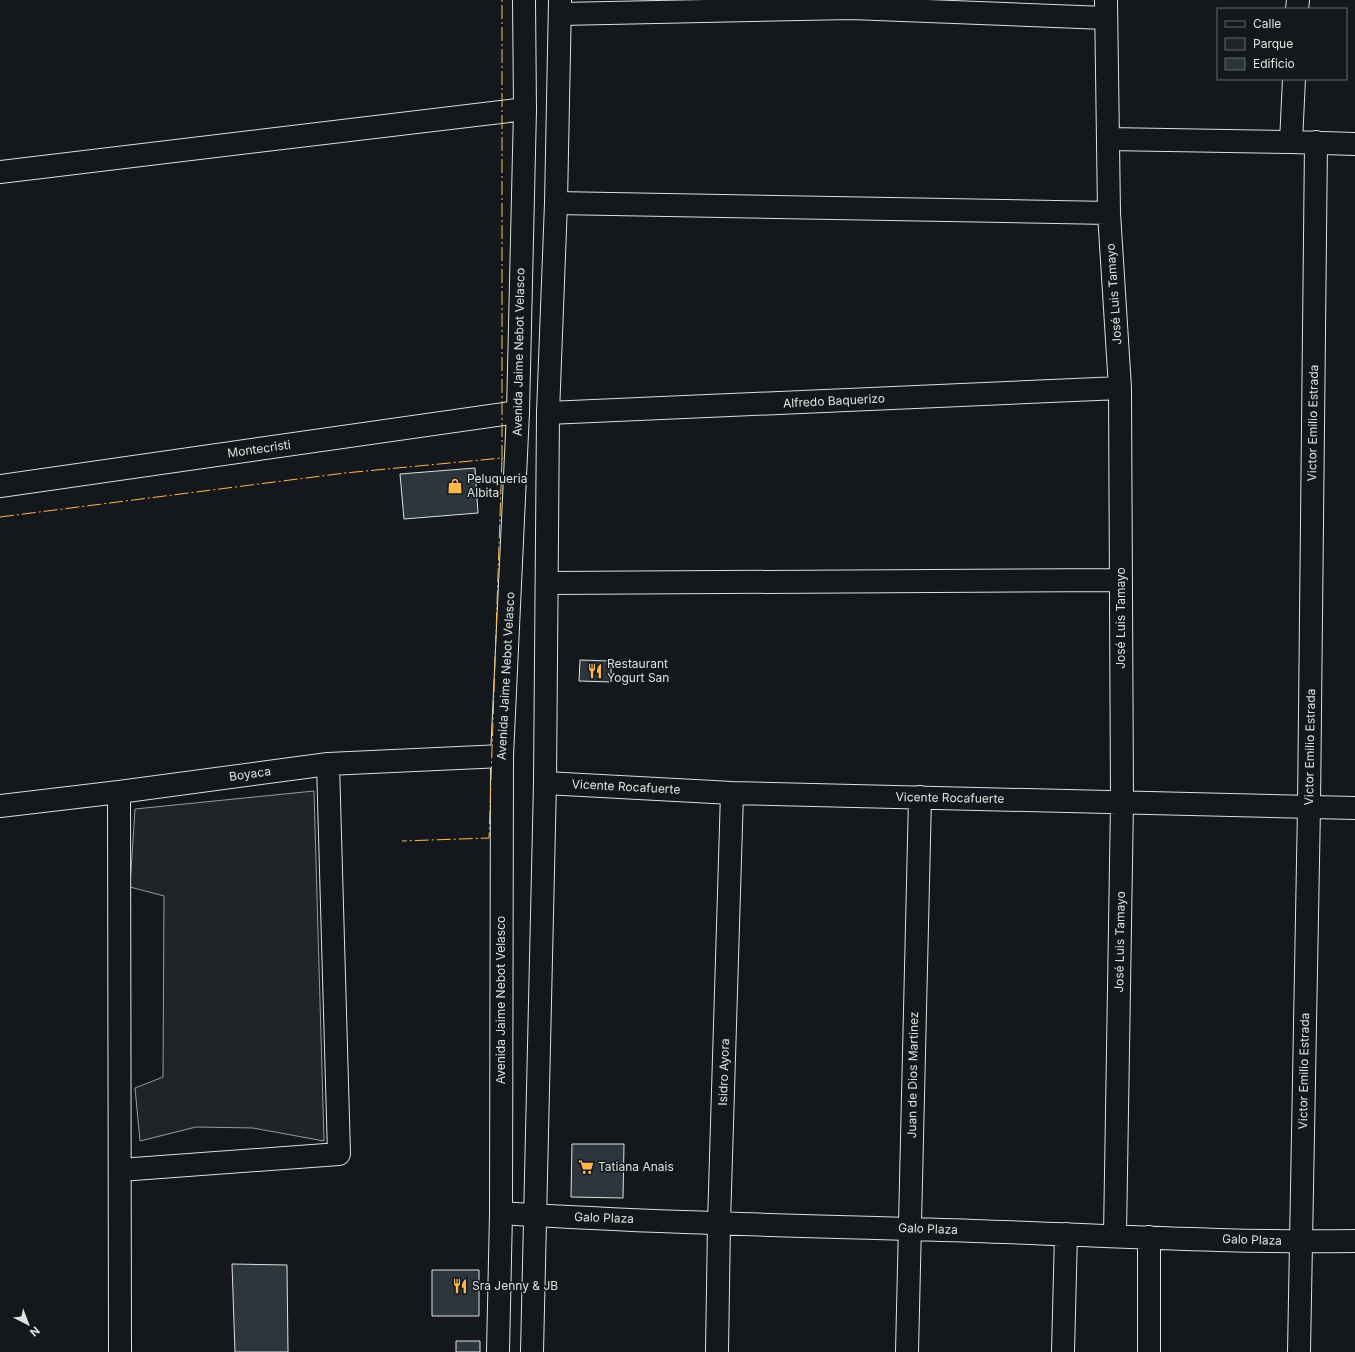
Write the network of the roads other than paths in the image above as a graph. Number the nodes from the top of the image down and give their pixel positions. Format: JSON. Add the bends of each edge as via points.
{"nodes":[{"id":1,"x":524,"y":0,"type":"edge"},
{"id":2,"x":851,"y":4,"type":"edge"},
{"id":3,"x":560,"y":7,"type":"edge"},
{"id":4,"x":1106,"y":9,"type":"edge"},
{"id":5,"x":1294,"y":80,"type":"edge"},
{"id":6,"x":525,"y":109,"type":"junction"},
{"id":7,"x":1108,"y":139,"type":"junction"},
{"id":8,"x":1291,"y":142,"type":"junction"},
{"id":9,"x":1316,"y":142,"type":"junction"},
{"id":10,"x":1355,"y":144,"type":"edge"},
{"id":11,"x":0,"y":172,"type":"edge"},
{"id":12,"x":556,"y":203,"type":"junction"},
{"id":13,"x":1108,"y":212,"type":"junction"},
{"id":14,"x":1120,"y":388,"type":"junction"},
{"id":15,"x":518,"y":412,"type":"junction"},
{"id":16,"x":548,"y":413,"type":"junction"},
{"id":17,"x":0,"y":486,"type":"edge"},
{"id":18,"x":1121,"y":580,"type":"junction"},
{"id":19,"x":547,"y":583,"type":"junction"},
{"id":20,"x":502,"y":756,"type":"junction"},
{"id":21,"x":328,"y":764,"type":"junction"},
{"id":22,"x":546,"y":783,"type":"junction"},
{"id":23,"x":119,"y":792,"type":"junction"},
{"id":24,"x":732,"y":793,"type":"junction"},
{"id":25,"x":920,"y":797,"type":"junction"},
{"id":26,"x":1122,"y":802,"type":"junction"},
{"id":27,"x":0,"y":806,"type":"edge"},
{"id":28,"x":1309,"y":807,"type":"junction"},
{"id":29,"x":1355,"y":808,"type":"edge"},
{"id":30,"x":120,"y":1170,"type":"junction"},
{"id":31,"x":501,"y":1213,"type":"junction"},
{"id":32,"x":534,"y":1215,"type":"junction"},
{"id":33,"x":719,"y":1223,"type":"junction"},
{"id":34,"x":910,"y":1229,"type":"junction"},
{"id":35,"x":1066,"y":1234,"type":"junction"},
{"id":36,"x":1115,"y":1235,"type":"junction"},
{"id":37,"x":1150,"y":1237,"type":"junction"},
{"id":38,"x":1355,"y":1240,"type":"edge"},
{"id":39,"x":1301,"y":1241,"type":"junction"},
{"id":40,"x":120,"y":1352,"type":"edge"},
{"id":41,"x":498,"y":1352,"type":"edge"},
{"id":42,"x":532,"y":1352,"type":"edge"},
{"id":43,"x":717,"y":1352,"type":"edge"},
{"id":44,"x":907,"y":1352,"type":"edge"},
{"id":45,"x":1063,"y":1352,"type":"edge"},
{"id":46,"x":1149,"y":1352,"type":"edge"},
{"id":47,"x":1299,"y":1352,"type":"edge"}],
"edges":[{"from":1,"to":6,"type":"street","name":"Avenida Jaime Nebot Velasco"},
{"from":2,"to":3,"type":"street"},
{"from":2,"to":4,"type":"street"},
{"from":3,"to":12,"type":"street"},
{"from":4,"to":7,"type":"street","name":"José Luis Tamayo"},
{"from":5,"to":8,"type":"street"},
{"from":6,"to":11,"type":"street"},
{"from":6,"to":15,"type":"street","name":"Avenida Jaime Nebot Velasco"},
{"from":7,"to":8,"type":"street"},
{"from":7,"to":13,"type":"street","name":"José Luis Tamayo"},
{"from":8,"to":9,"type":"street"},
{"from":9,"to":10,"type":"street"},
{"from":9,"to":28,"type":"street","name":"Victor Emilio Estrada"},
{"from":12,"to":13,"type":"street"},
{"from":12,"to":16,"type":"street"},
{"from":13,"to":14,"type":"street","name":"José Luis Tamayo"},
{"from":14,"to":16,"type":"street","name":"Alfredo Baquerizo"},
{"from":14,"to":18,"type":"street","name":"José Luis Tamayo"},
{"from":15,"to":17,"type":"street","name":"Montecristi"},
{"from":15,"to":20,"type":"street","name":"Avenida Jaime Nebot Velasco"},
{"from":16,"to":19,"type":"street"},
{"from":18,"to":19,"type":"street"},
{"from":18,"to":26,"type":"street","name":"José Luis Tamayo"},
{"from":19,"to":22,"type":"street"},
{"from":20,"to":21,"type":"street","name":"Boyaca"},
{"from":20,"to":31,"type":"street","name":"Avenida Jaime Nebot Velasco"},
{"from":21,"to":23,"type":"street","name":"Boyaca"},
{"from":21,"to":30,"type":"street","via":[[339,1154]]},
{"from":22,"to":24,"type":"street","name":"Vicente Rocafuerte"},
{"from":22,"to":32,"type":"street"},
{"from":23,"to":27,"type":"street","name":"Boyaca"},
{"from":23,"to":30,"type":"street"},
{"from":24,"to":25,"type":"street","name":"Vicente Rocafuerte"},
{"from":24,"to":33,"type":"street","name":"Isidro Ayora"},
{"from":25,"to":26,"type":"street","name":"Vicente Rocafuerte"},
{"from":25,"to":34,"type":"street","name":"Juan de Dios Martinez"},
{"from":26,"to":28,"type":"street","name":"Vicente Rocafuerte"},
{"from":26,"to":36,"type":"street","name":"José Luis Tamayo"},
{"from":28,"to":29,"type":"street","name":"Vicente Rocafuerte"},
{"from":28,"to":39,"type":"street","name":"Victor Emilio Estrada"},
{"from":30,"to":40,"type":"street"},
{"from":31,"to":32,"type":"street","name":"Galo Plaza"},
{"from":31,"to":41,"type":"street","name":"Avenida Jaime Nebot Velasco"},
{"from":32,"to":33,"type":"street","name":"Galo Plaza"},
{"from":32,"to":42,"type":"street"},
{"from":33,"to":34,"type":"street","name":"Galo Plaza"},
{"from":33,"to":43,"type":"street","name":"Isidro Ayora"},
{"from":34,"to":35,"type":"street","name":"Galo Plaza"},
{"from":34,"to":44,"type":"street","name":"Juan de Dios Martinez"},
{"from":35,"to":36,"type":"street","name":"Galo Plaza"},
{"from":35,"to":45,"type":"street"},
{"from":36,"to":37,"type":"street","name":"Galo Plaza"},
{"from":37,"to":39,"type":"street","name":"Galo Plaza"},
{"from":37,"to":46,"type":"street"},
{"from":38,"to":39,"type":"street","name":"Galo Plaza"},
{"from":39,"to":47,"type":"street","name":"Victor Emilio Estrada"}]}
